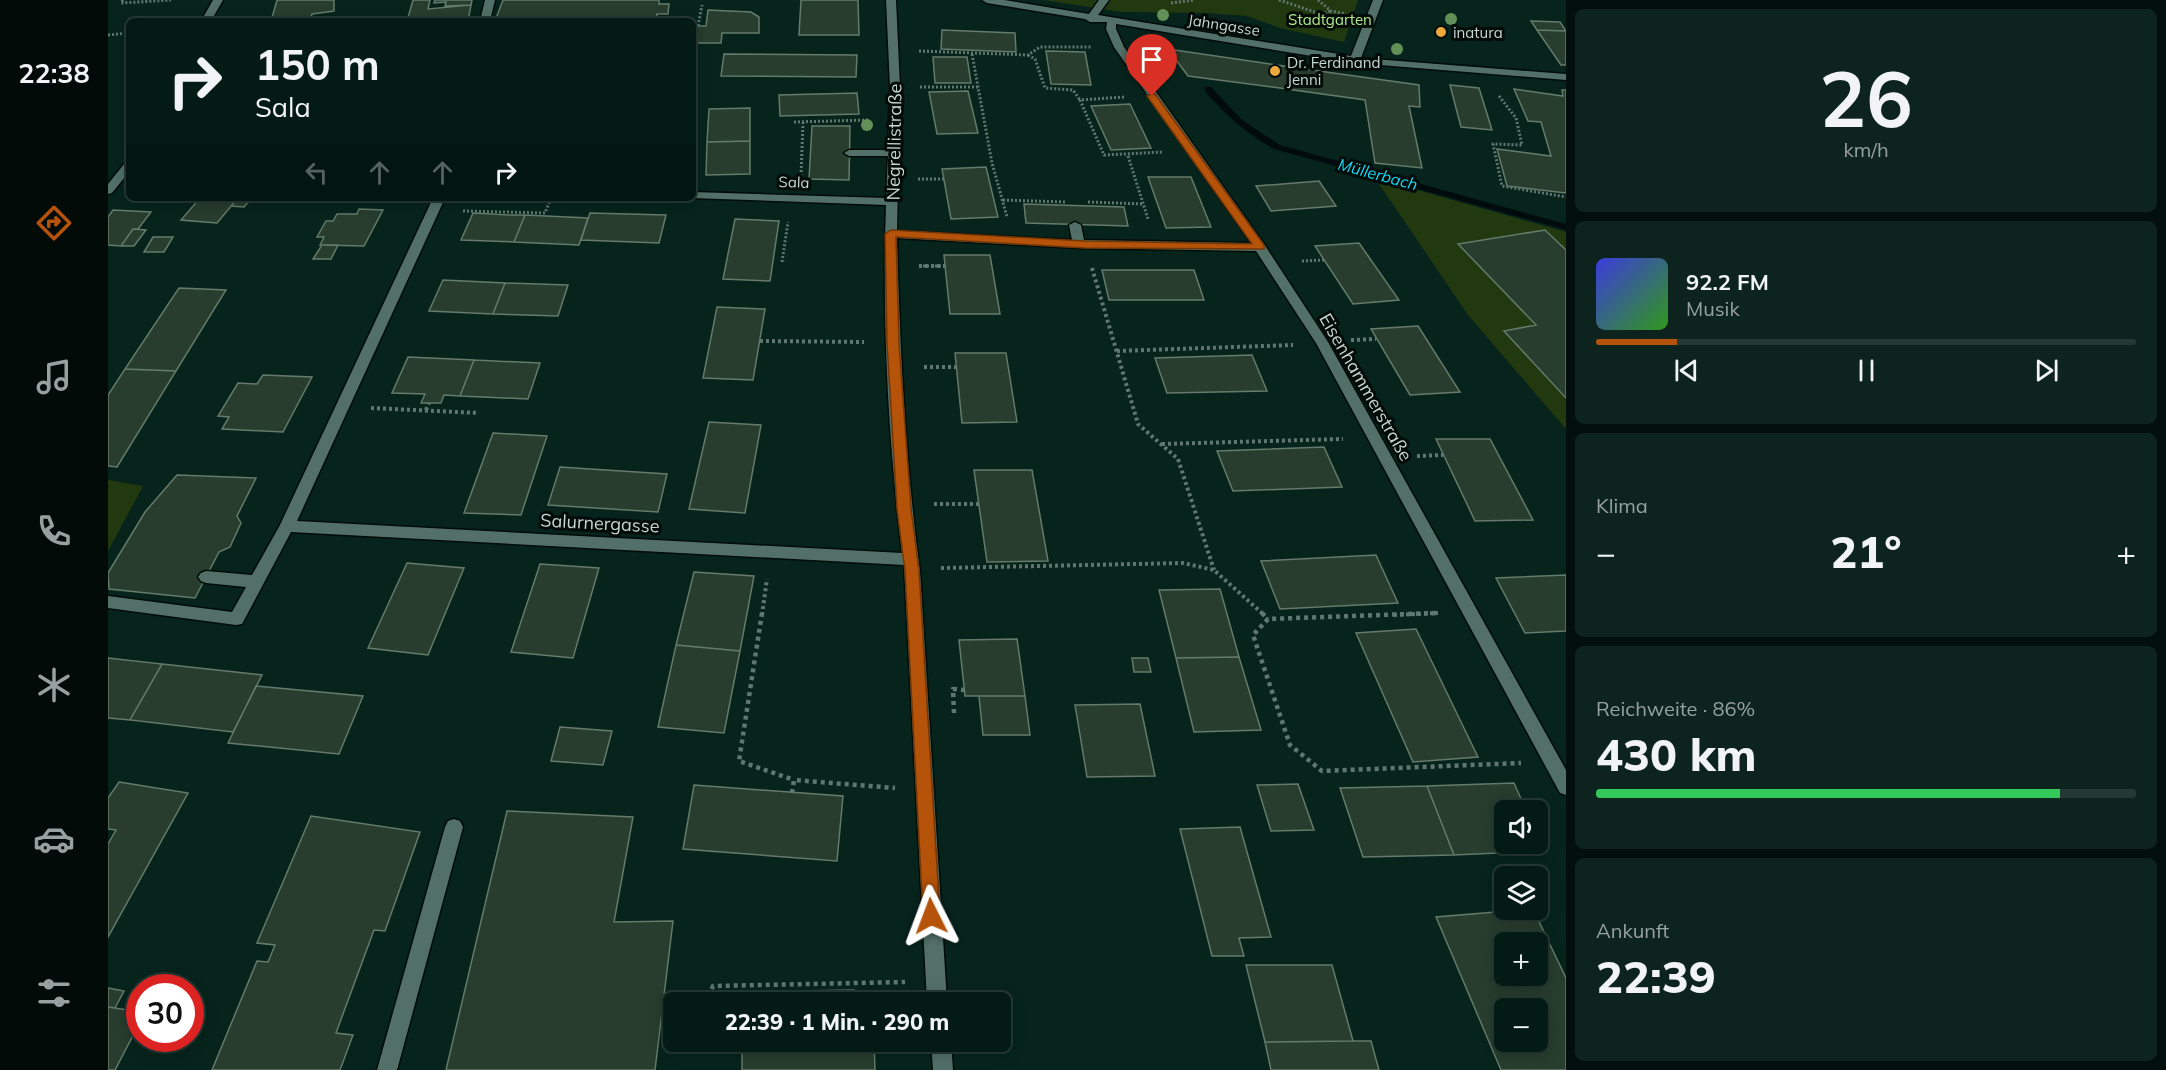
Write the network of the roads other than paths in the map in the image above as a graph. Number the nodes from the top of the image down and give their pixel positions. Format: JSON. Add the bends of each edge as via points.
{"nodes":[{"id":1,"x":218,"y":0,"type":"edge"},
{"id":2,"x":490,"y":0,"type":"edge"},
{"id":3,"x":891,"y":0,"type":"edge"},
{"id":4,"x":987,"y":0,"type":"edge"},
{"id":5,"x":1104,"y":0,"type":"edge"},
{"id":6,"x":1378,"y":0,"type":"edge"},
{"id":7,"x":208,"y":18,"type":"edge"},
{"id":8,"x":486,"y":18,"type":"edge"},
{"id":9,"x":1090,"y":19,"type":"junction"},
{"id":10,"x":1112,"y":22,"type":"junction"},
{"id":11,"x":1355,"y":60,"type":"junction"},
{"id":12,"x":1566,"y":77,"type":"edge"},
{"id":13,"x":849,"y":153,"type":"dead end"},
{"id":14,"x":894,"y":153,"type":"junction"},
{"id":15,"x":126,"y":169,"type":"edge"},
{"id":16,"x":108,"y":191,"type":"edge"},
{"id":17,"x":696,"y":195,"type":"edge"},
{"id":18,"x":438,"y":201,"type":"edge"},
{"id":19,"x":893,"y":202,"type":"junction"},
{"id":20,"x":1075,"y":225,"type":"dead end"},
{"id":21,"x":891,"y":234,"type":"junction"},
{"id":22,"x":1082,"y":244,"type":"junction"},
{"id":23,"x":1260,"y":247,"type":"junction"},
{"id":24,"x":287,"y":526,"type":"junction"},
{"id":25,"x":909,"y":559,"type":"junction"},
{"id":26,"x":206,"y":577,"type":"dead end"},
{"id":27,"x":256,"y":582,"type":"junction"},
{"id":28,"x":108,"y":602,"type":"edge"},
{"id":29,"x":1566,"y":787,"type":"edge"},
{"id":30,"x":454,"y":827,"type":"dead end"},
{"id":31,"x":936,"y":992,"type":"edge"},
{"id":32,"x":941,"y":1052,"type":"edge"},
{"id":33,"x":387,"y":1070,"type":"edge"},
{"id":34,"x":943,"y":1070,"type":"edge"}],
"edges":[{"from":1,"to":7,"type":"street"},
{"from":2,"to":8,"type":"street"},
{"from":3,"to":14,"type":"street","name":"Negrellistraße"},
{"from":4,"to":9,"type":"street","name":"Jahngasse"},
{"from":5,"to":9,"type":"street"},
{"from":6,"to":11,"type":"street"},
{"from":9,"to":10,"type":"street","name":"Jahngasse"},
{"from":10,"to":11,"type":"street","name":"Jahngasse"},
{"from":10,"to":23,"type":"street","name":"Eisenhammerstraße","via":[[1119,47]]},
{"from":11,"to":12,"type":"street","name":"Jahngasse"},
{"from":13,"to":14,"type":"street"},
{"from":14,"to":19,"type":"street","name":"Negrellistraße"},
{"from":15,"to":16,"type":"street"},
{"from":17,"to":19,"type":"street","name":"Sala"},
{"from":18,"to":24,"type":"street"},
{"from":19,"to":21,"type":"street","name":"Negrellistraße"},
{"from":20,"to":22,"type":"street"},
{"from":21,"to":22,"type":"street"},
{"from":21,"to":25,"type":"street","name":"Negrellistraße","via":[[893,343]]},
{"from":22,"to":23,"type":"street"},
{"from":23,"to":29,"type":"street","name":"Eisenhammerstraße","via":[[1322,342]]},
{"from":24,"to":25,"type":"street","name":"Salurnergasse"},
{"from":24,"to":27,"type":"street"},
{"from":25,"to":31,"type":"street","name":"Negrellistraße"},
{"from":26,"to":27,"type":"street"},
{"from":27,"to":28,"type":"street","via":[[236,619]]},
{"from":30,"to":33,"type":"street"},
{"from":32,"to":34,"type":"street"}]}
